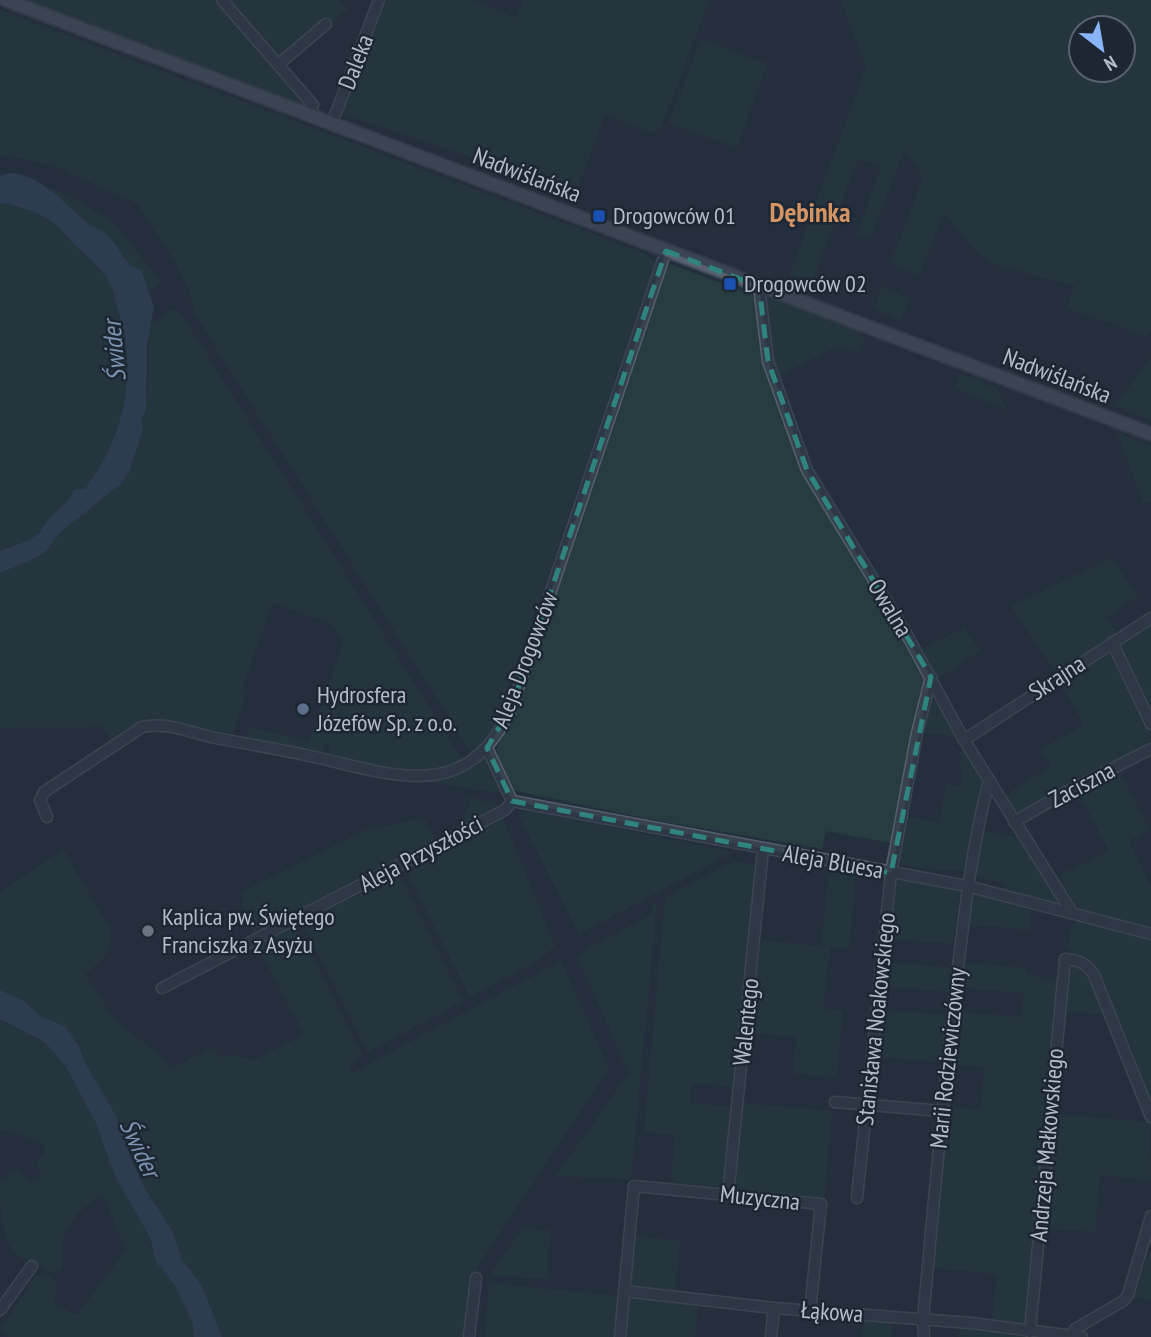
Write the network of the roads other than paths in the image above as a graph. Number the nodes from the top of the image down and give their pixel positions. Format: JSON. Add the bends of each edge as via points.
{"nodes":[{"id":1,"x":6,"y":0,"type":"edge"},
{"id":2,"x":222,"y":0,"type":"edge"},
{"id":3,"x":379,"y":0,"type":"edge"},
{"id":4,"x":326,"y":24,"type":"dead end"},
{"id":5,"x":278,"y":65,"type":"junction"},
{"id":6,"x":309,"y":114,"type":"junction"},
{"id":7,"x":332,"y":123,"type":"junction"},
{"id":8,"x":666,"y":251,"type":"junction"},
{"id":9,"x":759,"y":286,"type":"junction"},
{"id":10,"x":1151,"y":434,"type":"edge"},
{"id":11,"x":1151,"y":618,"type":"edge"},
{"id":12,"x":1112,"y":642,"type":"junction"},
{"id":13,"x":931,"y":677,"type":"junction"},
{"id":14,"x":1151,"y":724,"type":"edge"},
{"id":15,"x":964,"y":740,"type":"junction"},
{"id":16,"x":487,"y":748,"type":"junction"},
{"id":17,"x":1151,"y":749,"type":"edge"},
{"id":18,"x":989,"y":781,"type":"junction"},
{"id":19,"x":512,"y":801,"type":"junction"},
{"id":20,"x":47,"y":817,"type":"dead end"},
{"id":21,"x":1014,"y":822,"type":"junction"},
{"id":22,"x":764,"y":849,"type":"junction"},
{"id":23,"x":891,"y":873,"type":"junction"},
{"id":24,"x":967,"y":886,"type":"junction"},
{"id":25,"x":1071,"y":911,"type":"junction"},
{"id":26,"x":1151,"y":934,"type":"edge"},
{"id":27,"x":162,"y":988,"type":"dead end"},
{"id":28,"x":835,"y":1102,"type":"dead end"},
{"id":29,"x":867,"y":1105,"type":"junction"},
{"id":30,"x":942,"y":1111,"type":"junction"},
{"id":31,"x":1151,"y":1117,"type":"edge"},
{"id":32,"x":729,"y":1195,"type":"junction"},
{"id":33,"x":857,"y":1198,"type":"dead end"},
{"id":34,"x":1151,"y":1216,"type":"edge"},
{"id":35,"x":32,"y":1266,"type":"dead end"},
{"id":36,"x":476,"y":1278,"type":"dead end"},
{"id":37,"x":624,"y":1291,"type":"junction"},
{"id":38,"x":774,"y":1308,"type":"junction"},
{"id":39,"x":0,"y":1310,"type":"edge"},
{"id":40,"x":810,"y":1311,"type":"junction"},
{"id":41,"x":923,"y":1319,"type":"junction"},
{"id":42,"x":1030,"y":1332,"type":"junction"},
{"id":43,"x":1078,"y":1336,"type":"edge"},
{"id":44,"x":469,"y":1337,"type":"edge"},
{"id":45,"x":620,"y":1337,"type":"edge"},
{"id":46,"x":771,"y":1337,"type":"edge"},
{"id":47,"x":924,"y":1337,"type":"edge"}],
"edges":[{"from":1,"to":6,"type":"main road","name":"Nadwiślańska"},
{"from":2,"to":5,"type":"street"},
{"from":3,"to":7,"type":"street","name":"Daleka"},
{"from":4,"to":5,"type":"street"},
{"from":5,"to":6,"type":"street","via":[[313,105]]},
{"from":6,"to":7,"type":"main road","name":"Nadwiślańska"},
{"from":7,"to":8,"type":"main road","name":"Nadwiślańska"},
{"from":8,"to":9,"type":"main road","name":"Nadwiślańska"},
{"from":8,"to":16,"type":"street","name":"Aleja Drogowców","via":[[512,706]]},
{"from":9,"to":10,"type":"main road","name":"Nadwiślańska"},
{"from":9,"to":13,"type":"street","name":"Owalna","via":[[768,361],[807,470]]},
{"from":11,"to":12,"type":"street","name":"Skrajna"},
{"from":12,"to":14,"type":"street"},
{"from":12,"to":15,"type":"street","name":"Skrajna"},
{"from":13,"to":15,"type":"street","name":"Owalna"},
{"from":13,"to":23,"type":"street","name":"Stanisława Noakowskiego"},
{"from":15,"to":18,"type":"street","name":"Owalna"},
{"from":16,"to":19,"type":"street"},
{"from":16,"to":20,"type":"street","name":"Aleja Drogowców","via":[[451,772],[415,777],[155,724],[142,727],[44,792],[40,800]]},
{"from":17,"to":21,"type":"street","name":"Zaciszna"},
{"from":18,"to":21,"type":"street","name":"Owalna"},
{"from":18,"to":24,"type":"street","name":"Marii Rodziewiczówny"},
{"from":19,"to":22,"type":"street","name":"Aleja Bluesa"},
{"from":19,"to":27,"type":"street","name":"Aleja Przyszłości","via":[[505,810],[463,833]]},
{"from":21,"to":25,"type":"street","name":"Owalna"},
{"from":22,"to":23,"type":"street","name":"Aleja Bluesa"},
{"from":22,"to":32,"type":"street","name":"Walentego"},
{"from":23,"to":24,"type":"street","name":"Aleja Bluesa"},
{"from":23,"to":29,"type":"street","name":"Stanisława Noakowskiego"},
{"from":24,"to":25,"type":"street","name":"Aleja Bluesa"},
{"from":24,"to":30,"type":"street","name":"Marii Rodziewiczówny"},
{"from":25,"to":26,"type":"street","name":"Aleja Bluesa"},
{"from":28,"to":29,"type":"street"},
{"from":29,"to":30,"type":"street"},
{"from":29,"to":33,"type":"street","name":"Stanisława Noakowskiego"},
{"from":30,"to":41,"type":"street","name":"Marii Rodziewiczówny"},
{"from":31,"to":42,"type":"street","name":"Andrzeja Małkowskiego","via":[[1094,975],[1082,962],[1065,959]]},
{"from":32,"to":37,"type":"street","name":"Muzyczna","via":[[634,1186]]},
{"from":32,"to":40,"type":"street","name":"Muzyczna","via":[[821,1204]]},
{"from":34,"to":43,"type":"street","via":[[1128,1295],[1075,1329]]},
{"from":35,"to":39,"type":"street"},
{"from":36,"to":44,"type":"street"},
{"from":37,"to":38,"type":"street","name":"Łąkowa"},
{"from":37,"to":45,"type":"street"},
{"from":38,"to":40,"type":"street","name":"Łąkowa"},
{"from":38,"to":46,"type":"street"},
{"from":40,"to":41,"type":"street","name":"Łąkowa"},
{"from":41,"to":42,"type":"street","name":"Łąkowa"},
{"from":41,"to":47,"type":"street","name":"Marii Rodziewiczówny"},
{"from":42,"to":43,"type":"street","name":"Łąkowa"}]}
